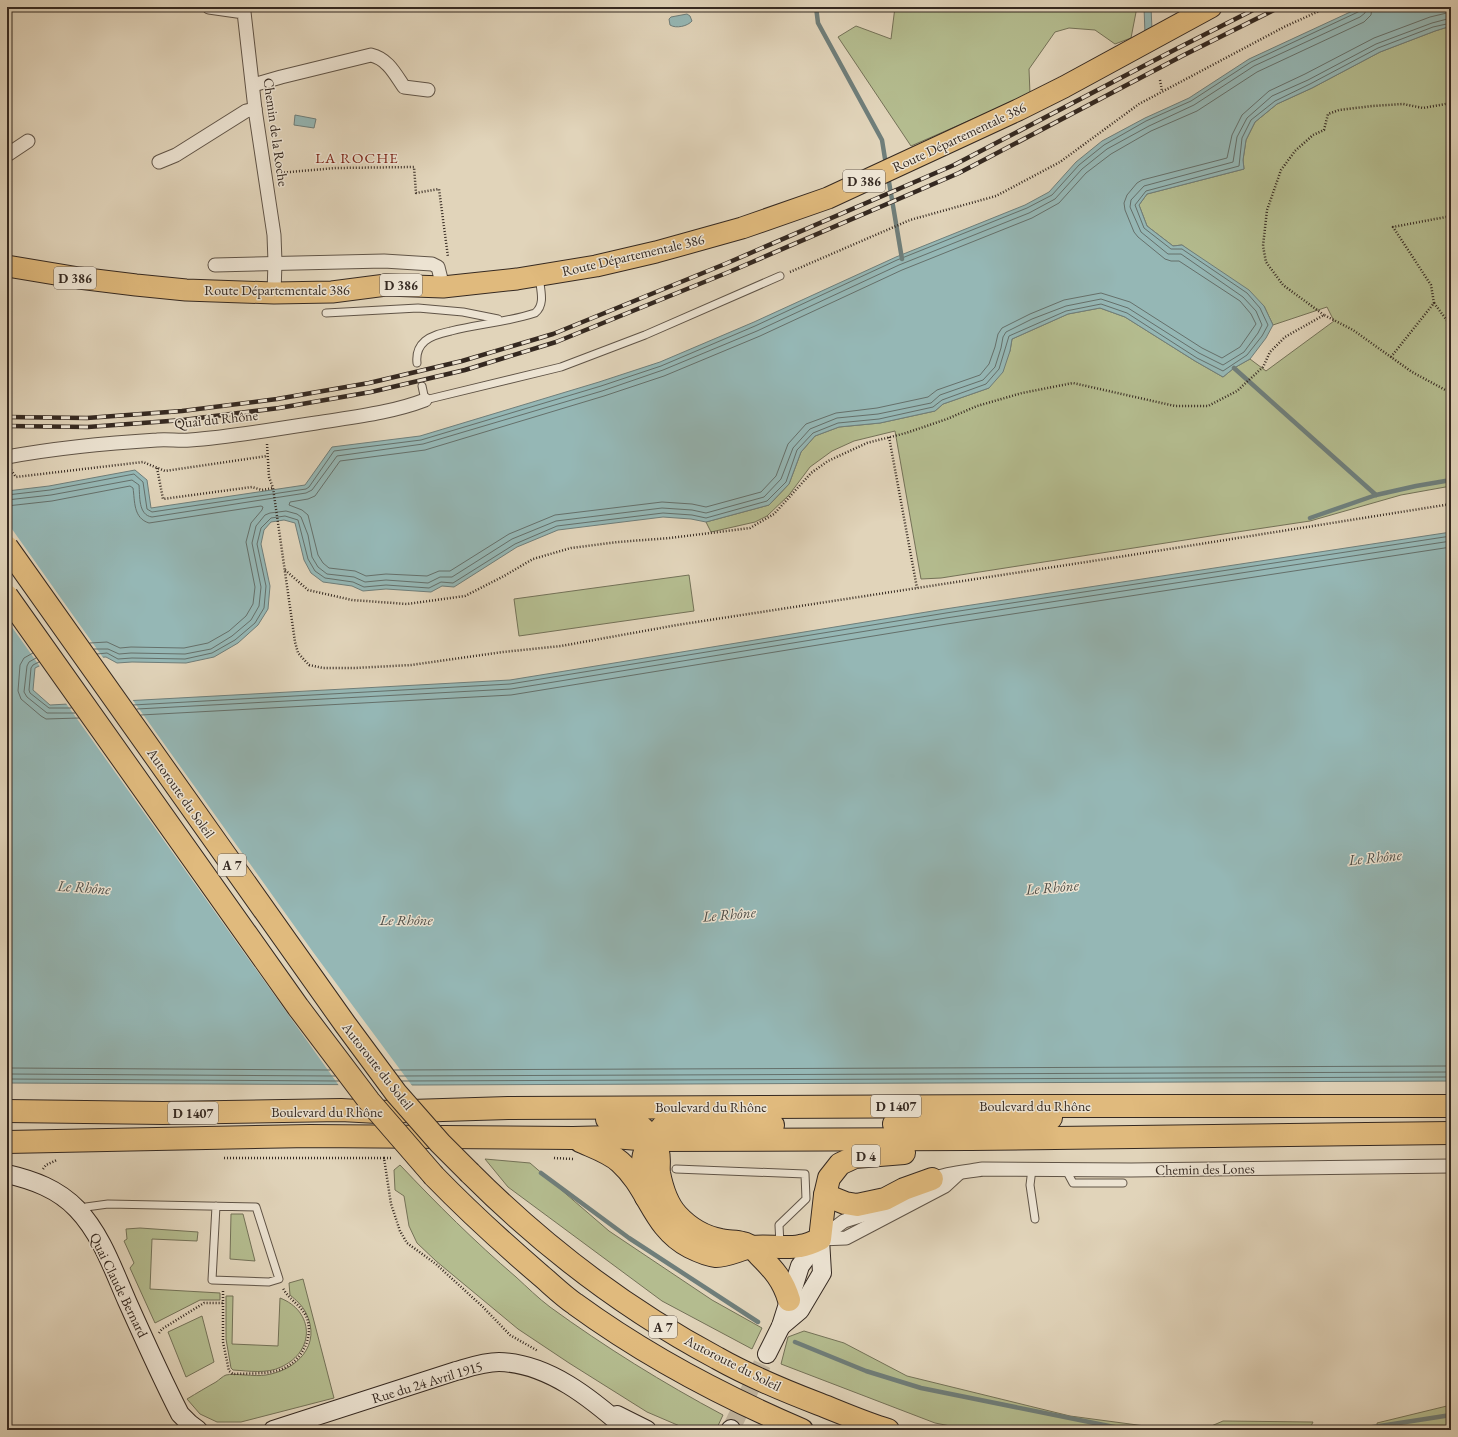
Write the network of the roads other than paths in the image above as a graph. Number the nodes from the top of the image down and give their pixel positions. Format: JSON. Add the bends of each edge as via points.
{"nodes":[{"id":1,"x":209,"y":7,"type":"edge"},
{"id":2,"x":1211,"y":7,"type":"edge"},
{"id":3,"x":249,"y":10,"type":"edge"},
{"id":4,"x":253,"y":85,"type":"junction"},
{"id":5,"x":428,"y":90,"type":"dead end"},
{"id":6,"x":255,"y":109,"type":"junction"},
{"id":7,"x":28,"y":141,"type":"dead end"},
{"id":8,"x":7,"y":155,"type":"edge"},
{"id":9,"x":159,"y":162,"type":"dead end"},
{"id":10,"x":275,"y":262,"type":"junction"},
{"id":11,"x":215,"y":264,"type":"dead end"},
{"id":12,"x":7,"y":266,"type":"edge"},
{"id":13,"x":539,"y":276,"type":"junction"},
{"id":14,"x":780,"y":276,"type":"road end"},
{"id":15,"x":441,"y":278,"type":"junction"},
{"id":16,"x":274,"y":293,"type":"junction"},
{"id":17,"x":326,"y":313,"type":"dead end"},
{"id":18,"x":502,"y":320,"type":"junction"},
{"id":19,"x":417,"y":363,"type":"dead end"},
{"id":20,"x":422,"y":386,"type":"dead end"},
{"id":21,"x":425,"y":400,"type":"junction"},
{"id":22,"x":7,"y":457,"type":"edge"},
{"id":23,"x":7,"y":547,"type":"edge"},
{"id":24,"x":7,"y":596,"type":"edge"},
{"id":25,"x":1160,"y":1106,"type":"junction"},
{"id":26,"x":1451,"y":1106,"type":"edge"},
{"id":27,"x":7,"y":1111,"type":"edge"},
{"id":28,"x":378,"y":1112,"type":"junction"},
{"id":29,"x":1451,"y":1133,"type":"edge"},
{"id":30,"x":573,"y":1138,"type":"junction"},
{"id":31,"x":971,"y":1139,"type":"junction"},
{"id":32,"x":652,"y":1140,"type":"junction"},
{"id":33,"x":7,"y":1142,"type":"edge"},
{"id":34,"x":1451,"y":1166,"type":"edge"},
{"id":35,"x":676,"y":1169,"type":"dead end"},
{"id":36,"x":1032,"y":1169,"type":"junction"},
{"id":37,"x":1066,"y":1170,"type":"junction"},
{"id":38,"x":960,"y":1172,"type":"junction"},
{"id":39,"x":7,"y":1174,"type":"edge"},
{"id":40,"x":932,"y":1179,"type":"junction"},
{"id":41,"x":1123,"y":1183,"type":"dead end"},
{"id":42,"x":815,"y":1195,"type":"junction"},
{"id":43,"x":646,"y":1197,"type":"junction"},
{"id":44,"x":216,"y":1206,"type":"junction"},
{"id":45,"x":78,"y":1210,"type":"junction"},
{"id":46,"x":1035,"y":1219,"type":"dead end"},
{"id":47,"x":820,"y":1239,"type":"junction"},
{"id":48,"x":780,"y":1247,"type":"junction"},
{"id":49,"x":752,"y":1248,"type":"junction"},
{"id":50,"x":789,"y":1300,"type":"junction"},
{"id":51,"x":781,"y":1326,"type":"junction"},
{"id":52,"x":767,"y":1354,"type":"tunnel mouth"},
{"id":53,"x":599,"y":1405,"type":"junction"},
{"id":54,"x":198,"y":1430,"type":"edge"},
{"id":55,"x":273,"y":1430,"type":"edge"},
{"id":56,"x":627,"y":1430,"type":"edge"},
{"id":57,"x":647,"y":1430,"type":"edge"},
{"id":58,"x":802,"y":1430,"type":"edge"},
{"id":59,"x":888,"y":1430,"type":"edge"}],
"edges":[{"from":1,"to":3,"type":"street","name":"Chemin de la Roche"},
{"from":2,"to":13,"type":"main road","name":"Route Départementale 386","number":"D 386","via":[[1018,110],[828,198],[742,228],[656,252]]},
{"from":3,"to":4,"type":"street","name":"Chemin de la Roche"},
{"from":4,"to":5,"type":"street","via":[[371,55],[379,57],[389,65],[404,87]]},
{"from":4,"to":6,"type":"street","name":"Chemin de la Roche"},
{"from":6,"to":9,"type":"street","via":[[246,111],[176,155]]},
{"from":6,"to":10,"type":"street","name":"Chemin de la Roche","via":[[274,235]]},
{"from":7,"to":8,"type":"street"},
{"from":10,"to":11,"type":"street"},
{"from":10,"to":15,"type":"street","via":[[384,261],[432,264]]},
{"from":10,"to":16,"type":"street","name":"Chemin de la Roche"},
{"from":12,"to":16,"type":"main road","name":"Route Départementale 386","number":"D 386","via":[[130,285]]},
{"from":13,"to":15,"type":"main road","name":"Route Départementale 386","number":"D 386"},
{"from":13,"to":18,"type":"lane","via":[[542,303],[539,310],[530,315]]},
{"from":14,"to":21,"type":"lane","via":[[645,336],[561,367]]},
{"from":15,"to":16,"type":"main road","name":"Route Départementale 386","number":"D 386","via":[[332,292]]},
{"from":17,"to":18,"type":"lane","via":[[418,308],[463,312]]},
{"from":18,"to":19,"type":"lane","via":[[435,335],[419,347]]},
{"from":20,"to":21,"type":"lane"},
{"from":21,"to":22,"type":"street","name":"Quai du Rhône","via":[[379,413],[268,430],[190,440],[159,439],[60,449]]},
{"from":23,"to":59,"type":"highway","name":"Autoroute du Soleil","number":"A 7","bridge":true,"via":[[396,1093],[470,1173],[510,1211],[596,1282],[641,1314],[718,1359],[793,1394]]},
{"from":24,"to":58,"type":"highway","name":"Autoroute du Soleil","number":"A 7","bridge":true,"via":[[302,1013],[369,1101],[434,1176],[506,1245],[580,1307],[627,1340],[746,1406]]},
{"from":25,"to":26,"type":"highway","name":"Boulevard du Rhône","number":"D 1407"},
{"from":25,"to":28,"type":"highway","name":"Boulevard du Rhône","number":"D 1407","via":[[508,1108]]},
{"from":25,"to":32,"type":"highway","via":[[982,1123],[685,1123],[663,1126]]},
{"from":27,"to":28,"type":"highway","name":"Boulevard du Rhône","number":"D 1407"},
{"from":28,"to":32,"type":"highway","via":[[512,1121],[626,1119],[639,1124]]},
{"from":29,"to":31,"type":"highway","name":"Boulevard du Rhône","number":"D 1407"},
{"from":30,"to":32,"type":"highway","name":"Boulevard du Rhône","number":"D 1407"},
{"from":30,"to":33,"type":"highway","name":"Boulevard du Rhône","number":"D 1407","via":[[337,1135]]},
{"from":30,"to":43,"type":"highway","via":[[619,1161]]},
{"from":31,"to":32,"type":"highway","name":"Boulevard du Rhône","number":"D 1407"},
{"from":31,"to":42,"type":"highway","number":"D 4","via":[[944,1150],[855,1157],[840,1164]]},
{"from":32,"to":43,"type":"highway","via":[[643,1159]]},
{"from":32,"to":49,"type":"highway","via":[[658,1153],[659,1173],[667,1201],[676,1214],[695,1231],[706,1236],[744,1243]]},
{"from":34,"to":37,"type":"street","name":"Chemin des Lones"},
{"from":35,"to":42,"type":"lane","via":[[805,1174]]},
{"from":36,"to":37,"type":"street","name":"Chemin des Lones"},
{"from":36,"to":38,"type":"street","name":"Chemin des Lones","via":[[983,1169]]},
{"from":36,"to":46,"type":"lane","via":[[1030,1185]]},
{"from":37,"to":41,"type":"lane","via":[[1073,1183]]},
{"from":38,"to":40,"type":"street","name":"Chemin des Lones"},
{"from":38,"to":47,"type":"street","via":[[945,1186],[846,1238]]},
{"from":39,"to":45,"type":"main road","name":"Quai Claude Bernard","via":[[41,1184],[66,1199]]},
{"from":40,"to":42,"type":"highway","via":[[885,1199],[857,1205]]},
{"from":40,"to":47,"type":"street","name":"Chemin des Lones","via":[[876,1211],[844,1221]]},
{"from":42,"to":47,"type":"highway","number":"D 4"},
{"from":42,"to":48,"type":"lane","via":[[806,1199],[779,1225]]},
{"from":43,"to":49,"type":"highway","via":[[662,1224],[672,1235],[696,1250],[717,1256]]},
{"from":44,"to":44,"type":"lane","via":[[212,1280],[269,1282],[279,1279],[256,1207]]},
{"from":44,"to":45,"type":"lane","via":[[108,1204]]},
{"from":45,"to":54,"type":"main road","name":"Quai Claude Bernard","via":[[104,1248],[180,1414]]},
{"from":47,"to":48,"type":"highway","via":[[801,1246]]},
{"from":47,"to":50,"type":"main road","name":"Chemin des Lones","number":"D 4","via":[[800,1266]]},
{"from":47,"to":51,"type":"main road","name":"Chemin des Lones","number":"D 4","via":[[822,1273],[800,1310]]},
{"from":48,"to":49,"type":"highway"},
{"from":49,"to":50,"type":"highway","via":[[776,1271]]},
{"from":50,"to":51,"type":"main road","name":"Chemin des Lones","number":"D 4"},
{"from":51,"to":52,"type":"main road","name":"Chemin des Lones","number":"D 4"},
{"from":53,"to":55,"type":"main road","name":"Rue du 24 Avril 1915","via":[[565,1382],[533,1368],[498,1362],[456,1370]]},
{"from":53,"to":56,"type":"main road","name":"Rue du 24 Avril 1915"},
{"from":53,"to":57,"type":"main road","name":"Rue du 24 Avril 1915"}]}
